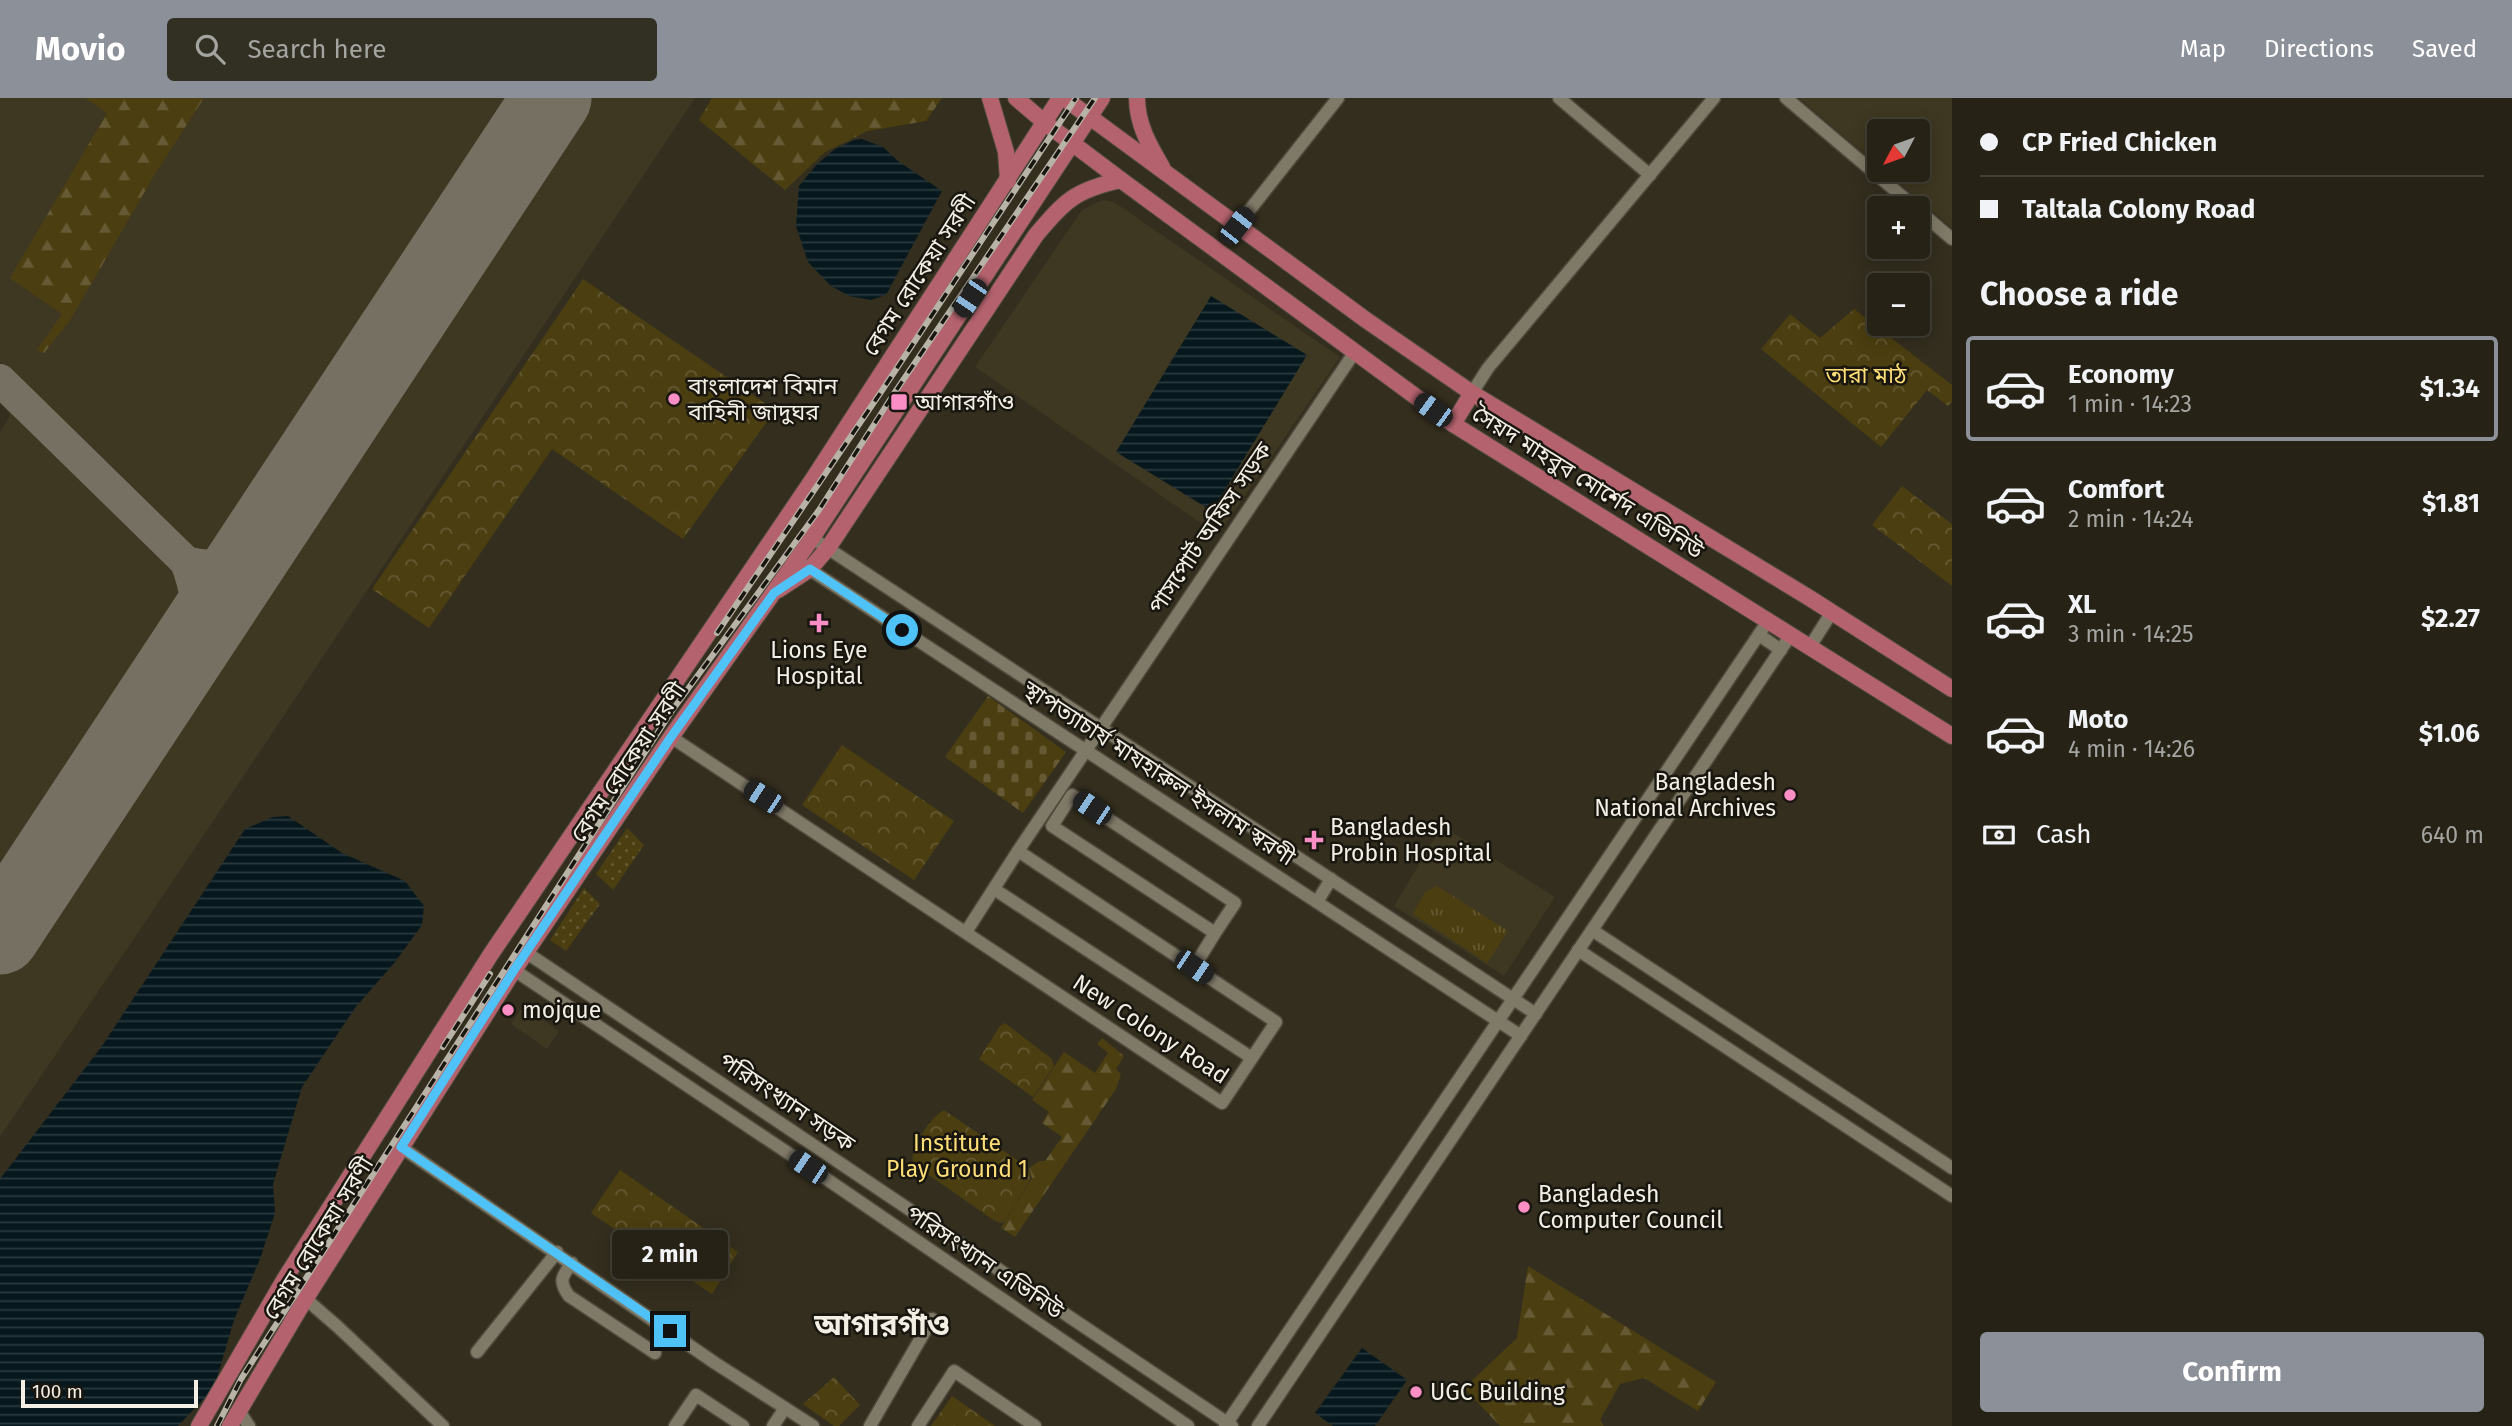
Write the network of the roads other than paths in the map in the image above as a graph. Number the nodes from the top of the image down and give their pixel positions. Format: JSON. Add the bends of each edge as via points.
{"nodes":[{"id":1,"x":990,"y":98,"type":"edge"},
{"id":2,"x":1016,"y":98,"type":"edge"},
{"id":3,"x":1062,"y":98,"type":"edge"},
{"id":4,"x":1102,"y":98,"type":"edge"},
{"id":5,"x":1137,"y":98,"type":"edge"},
{"id":6,"x":1338,"y":98,"type":"edge"},
{"id":7,"x":1559,"y":98,"type":"edge"},
{"id":8,"x":1714,"y":98,"type":"edge"},
{"id":9,"x":1786,"y":98,"type":"edge"},
{"id":10,"x":1090,"y":116,"type":"junction"},
{"id":11,"x":1044,"y":122,"type":"junction"},
{"id":12,"x":1073,"y":144,"type":"junction"},
{"id":13,"x":1166,"y":173,"type":"junction"},
{"id":14,"x":1650,"y":175,"type":"junction"},
{"id":15,"x":1121,"y":180,"type":"junction"},
{"id":16,"x":1007,"y":181,"type":"junction"},
{"id":17,"x":1902,"y":196,"type":"edge"},
{"id":18,"x":1930,"y":220,"type":"edge"},
{"id":19,"x":1237,"y":226,"type":"junction"},
{"id":20,"x":1952,"y":239,"type":"edge"},
{"id":21,"x":1354,"y":353,"type":"junction"},
{"id":22,"x":1472,"y":393,"type":"junction"},
{"id":23,"x":1453,"y":424,"type":"junction"},
{"id":24,"x":812,"y":538,"type":"junction"},
{"id":25,"x":828,"y":548,"type":"junction"},
{"id":26,"x":803,"y":565,"type":"junction"},
{"id":27,"x":1832,"y":612,"type":"junction"},
{"id":28,"x":1763,"y":628,"type":"junction"},
{"id":29,"x":1786,"y":643,"type":"junction"},
{"id":30,"x":1809,"y":648,"type":"junction"},
{"id":31,"x":1952,"y":689,"type":"edge"},
{"id":32,"x":648,"y":720,"type":"junction"},
{"id":33,"x":1100,"y":727,"type":"junction"},
{"id":34,"x":1952,"y":736,"type":"edge"},
{"id":35,"x":671,"y":737,"type":"junction"},
{"id":36,"x":1085,"y":750,"type":"junction"},
{"id":37,"x":1018,"y":851,"type":"junction"},
{"id":38,"x":1331,"y":879,"type":"junction"},
{"id":39,"x":994,"y":889,"type":"junction"},
{"id":40,"x":1317,"y":902,"type":"junction"},
{"id":41,"x":1592,"y":929,"type":"junction"},
{"id":42,"x":966,"y":932,"type":"junction"},
{"id":43,"x":1215,"y":933,"type":"junction"},
{"id":44,"x":503,"y":936,"type":"junction"},
{"id":45,"x":1578,"y":950,"type":"junction"},
{"id":46,"x":527,"y":953,"type":"junction"},
{"id":47,"x":491,"y":954,"type":"junction"},
{"id":48,"x":1194,"y":967,"type":"junction"},
{"id":49,"x":514,"y":970,"type":"junction"},
{"id":50,"x":1151,"y":992,"type":"junction"},
{"id":51,"x":1513,"y":999,"type":"junction"},
{"id":52,"x":1536,"y":1014,"type":"junction"},
{"id":53,"x":1499,"y":1021,"type":"junction"},
{"id":54,"x":1521,"y":1036,"type":"junction"},
{"id":55,"x":1800,"y":1067,"type":"junction"},
{"id":56,"x":1788,"y":1087,"type":"junction"},
{"id":57,"x":401,"y":1147,"type":"junction"},
{"id":58,"x":1952,"y":1168,"type":"edge"},
{"id":59,"x":1952,"y":1196,"type":"edge"},
{"id":60,"x":556,"y":1252,"type":"junction"},
{"id":61,"x":572,"y":1263,"type":"junction"},
{"id":62,"x":284,"y":1280,"type":"junction"},
{"id":63,"x":306,"y":1298,"type":"junction"},
{"id":64,"x":932,"y":1319,"type":"dead end"},
{"id":65,"x":477,"y":1352,"type":"dead end"},
{"id":66,"x":655,"y":1353,"type":"dead end"},
{"id":67,"x":785,"y":1408,"type":"junction"},
{"id":68,"x":239,"y":1411,"type":"junction"},
{"id":69,"x":1228,"y":1425,"type":"edge"},
{"id":70,"x":199,"y":1426,"type":"edge"},
{"id":71,"x":230,"y":1426,"type":"edge"},
{"id":72,"x":249,"y":1426,"type":"edge"},
{"id":73,"x":443,"y":1426,"type":"edge"},
{"id":74,"x":675,"y":1426,"type":"edge"},
{"id":75,"x":743,"y":1426,"type":"edge"},
{"id":76,"x":774,"y":1426,"type":"edge"},
{"id":77,"x":813,"y":1426,"type":"edge"},
{"id":78,"x":870,"y":1426,"type":"edge"},
{"id":79,"x":918,"y":1426,"type":"edge"},
{"id":80,"x":1035,"y":1426,"type":"edge"},
{"id":81,"x":1188,"y":1426,"type":"edge"},
{"id":82,"x":1258,"y":1426,"type":"edge"}],
"edges":[{"from":1,"to":16,"type":"main road","via":[[1006,152]]},
{"from":2,"to":11,"type":"main road","name":"সৈয়দ মাহবুব মোর্শেদ এভিনিউ"},
{"from":3,"to":10,"type":"main road","name":"সৈয়দ মাহবুব মোর্শেদ এভিনিউ"},
{"from":3,"to":11,"type":"main road","name":"বেগম রোকেয়া সরণী"},
{"from":4,"to":10,"type":"main road","name":"বেগম রোকেয়া সরণী"},
{"from":5,"to":13,"type":"main road","via":[[1144,134]]},
{"from":6,"to":19,"type":"street"},
{"from":7,"to":14,"type":"street"},
{"from":8,"to":14,"type":"street"},
{"from":9,"to":17,"type":"street"},
{"from":10,"to":12,"type":"main road","name":"বেগম রোকেয়া সরণী"},
{"from":10,"to":13,"type":"main road","name":"সৈয়দ মাহবুব মোর্শেদ এভিনিউ"},
{"from":11,"to":12,"type":"main road","name":"সৈয়দ মাহবুব মোর্শেদ এভিনিউ"},
{"from":11,"to":16,"type":"main road","name":"বেগম রোকেয়া সরণী"},
{"from":12,"to":15,"type":"main road","name":"সৈয়দ মাহবুব মোর্শেদ এভিনিউ"},
{"from":12,"to":24,"type":"main road","name":"বেগম রোকেয়া সরণী"},
{"from":13,"to":19,"type":"main road","name":"সৈয়দ মাহবুব মোর্শেদ এভিনিউ"},
{"from":14,"to":22,"type":"street"},
{"from":15,"to":21,"type":"main road","name":"সৈয়দ মাহবুব মোর্শেদ এভিনিউ"},
{"from":15,"to":25,"type":"main road","via":[[1069,198],[1035,235]]},
{"from":16,"to":32,"type":"main road","name":"বেগম রোকেয়া সরণী","via":[[813,479]]},
{"from":18,"to":20,"type":"street"},
{"from":19,"to":22,"type":"main road","name":"সৈয়দ মাহবুব মোর্শেদ এভিনিউ"},
{"from":21,"to":23,"type":"main road","name":"সৈয়দ মাহবুব মোর্শেদ এভিনিউ"},
{"from":21,"to":33,"type":"street","name":"পাসপোর্ট অফিস সড়ক"},
{"from":22,"to":23,"type":"main road"},
{"from":22,"to":27,"type":"main road","name":"সৈয়দ মাহবুব মোর্শেদ এভিনিউ"},
{"from":23,"to":28,"type":"main road","name":"সৈয়দ মাহবুব মোর্শেদ এভিনিউ"},
{"from":24,"to":25,"type":"street","name":"স্থাপত্যাচার্য মাযহারুল ইসলাম স্বরণী"},
{"from":24,"to":26,"type":"main road","name":"বেগম রোকেয়া সরণী"},
{"from":25,"to":26,"type":"main road"},
{"from":25,"to":33,"type":"street","name":"স্থাপত্যাচার্য মাযহারুল ইসলাম স্বরণী"},
{"from":26,"to":35,"type":"main road","name":"বেগম রোকেয়া সরণী","via":[[774,593]]},
{"from":26,"to":36,"type":"street","name":"স্থাপত্যাচার্য মাযহারুল ইসলাম স্বরণী"},
{"from":27,"to":30,"type":"street"},
{"from":27,"to":31,"type":"main road","name":"সৈয়দ মাহবুব মোর্শেদ এভিনিউ"},
{"from":28,"to":29,"type":"main road","name":"সৈয়দ মাহবুব মোর্শেদ এভিনিউ"},
{"from":28,"to":51,"type":"street"},
{"from":29,"to":30,"type":"main road","name":"সৈয়দ মাহবুব মোর্শেদ এভিনিউ"},
{"from":29,"to":41,"type":"street"},
{"from":30,"to":34,"type":"main road","name":"সৈয়দ মাহবুব মোর্শেদ এভিনিউ"},
{"from":32,"to":35,"type":"main road"},
{"from":32,"to":44,"type":"main road","name":"বেগম রোকেয়া সরণী"},
{"from":33,"to":36,"type":"street","name":"পাসপোর্ট অফিস সড়ক"},
{"from":33,"to":38,"type":"street","name":"স্থাপত্যাচার্য মাযহারুল ইসলাম স্বরণী"},
{"from":35,"to":42,"type":"street","name":"New Colony Road"},
{"from":35,"to":46,"type":"main road","name":"বেগম রোকেয়া সরণী"},
{"from":36,"to":37,"type":"street"},
{"from":36,"to":40,"type":"street","name":"স্থাপত্যাচার্য মাযহারুল ইসলাম স্বরণী"},
{"from":37,"to":39,"type":"street"},
{"from":37,"to":48,"type":"street","name":"New Colony Road"},
{"from":38,"to":40,"type":"street"},
{"from":38,"to":51,"type":"street","name":"স্থাপত্যাচার্য মাযহারুল ইসলাম স্বরণী"},
{"from":39,"to":42,"type":"street"},
{"from":39,"to":50,"type":"street","name":"New Colony Road"},
{"from":40,"to":53,"type":"street","name":"স্থাপত্যাচার্য মাযহারুল ইসলাম স্বরণী"},
{"from":41,"to":45,"type":"street"},
{"from":41,"to":55,"type":"street"},
{"from":42,"to":50,"type":"street","name":"New Colony Road","via":[[1222,1103],[1252,1058]]},
{"from":43,"to":43,"type":"street","via":[[1052,826],[1072,794],[1235,903]]},
{"from":43,"to":48,"type":"street"},
{"from":44,"to":46,"type":"main road"},
{"from":44,"to":47,"type":"main road","name":"বেগম রোকেয়া সরণী"},
{"from":45,"to":52,"type":"street"},
{"from":45,"to":56,"type":"street"},
{"from":46,"to":49,"type":"main road","name":"বেগম রোকেয়া সরণী"},
{"from":46,"to":69,"type":"street","name":"পরিসংখ্যান সড়ক"},
{"from":47,"to":49,"type":"main road"},
{"from":47,"to":62,"type":"main road","name":"বেগম রোকেয়া সরণী"},
{"from":48,"to":50,"type":"street","name":"New Colony Road","via":[[1276,1022],[1252,1058]]},
{"from":49,"to":57,"type":"main road","name":"বেগম রোকেয়া সরণী"},
{"from":49,"to":81,"type":"street","name":"পরিসংখ্যান এভিনিউ"},
{"from":51,"to":52,"type":"street","name":"স্থাপত্যাচার্য মাযহারুল ইসলাম স্বরণী"},
{"from":51,"to":53,"type":"street"},
{"from":52,"to":54,"type":"street"},
{"from":53,"to":54,"type":"street","name":"স্থাপত্যাচার্য মাযহারুল ইসলাম স্বরণী"},
{"from":53,"to":69,"type":"street"},
{"from":54,"to":82,"type":"street"},
{"from":55,"to":56,"type":"street"},
{"from":55,"to":58,"type":"street"},
{"from":56,"to":59,"type":"street"},
{"from":57,"to":60,"type":"street"},
{"from":57,"to":63,"type":"main road","name":"বেগম রোকেয়া সরণী"},
{"from":60,"to":61,"type":"street"},
{"from":60,"to":65,"type":"street"},
{"from":61,"to":66,"type":"street","via":[[561,1282],[569,1296]]},
{"from":61,"to":67,"type":"street"},
{"from":62,"to":63,"type":"street"},
{"from":62,"to":70,"type":"main road","name":"বেগম রোকেয়া সরণী"},
{"from":63,"to":68,"type":"main road","name":"বেগম রোকেয়া সরণী"},
{"from":63,"to":73,"type":"street"},
{"from":64,"to":78,"type":"street"},
{"from":67,"to":76,"type":"street"},
{"from":67,"to":77,"type":"street"},
{"from":68,"to":71,"type":"main road","name":"বেগম রোকেয়া সরণী"},
{"from":68,"to":72,"type":"street"},
{"from":74,"to":75,"type":"street","via":[[696,1395]]},
{"from":79,"to":80,"type":"street","via":[[954,1371]]}]}
